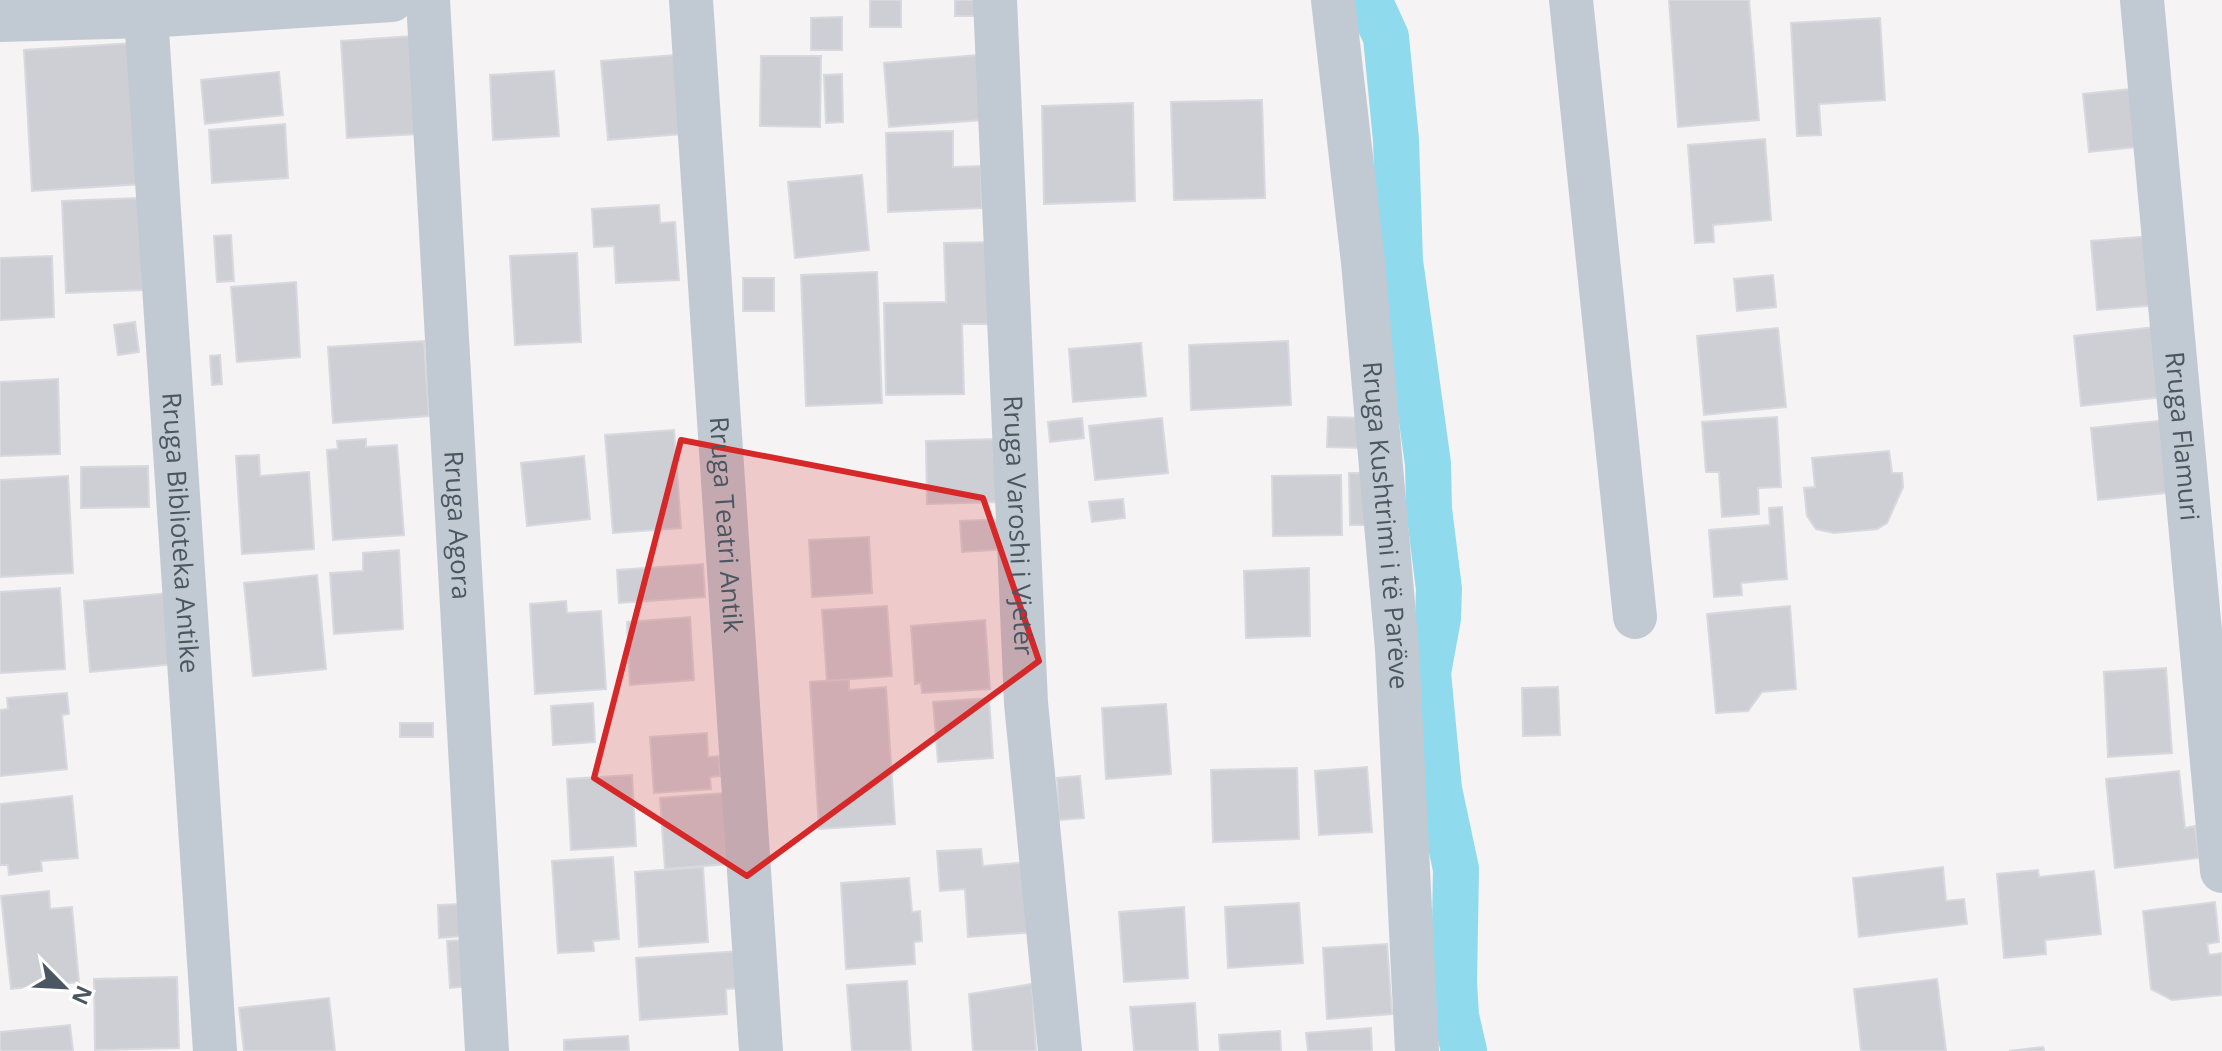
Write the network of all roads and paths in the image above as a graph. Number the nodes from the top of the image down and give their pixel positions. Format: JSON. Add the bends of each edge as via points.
{"nodes":[{"id":1,"x":392,"y":0,"type":"edge"},
{"id":2,"x":428,"y":0,"type":"edge"},
{"id":3,"x":691,"y":0,"type":"edge"},
{"id":4,"x":995,"y":0,"type":"edge"},
{"id":5,"x":1333,"y":0,"type":"edge"},
{"id":6,"x":1571,"y":0,"type":"edge"},
{"id":7,"x":2142,"y":0,"type":"edge"},
{"id":8,"x":146,"y":16,"type":"junction"},
{"id":9,"x":0,"y":20,"type":"edge"},
{"id":10,"x":1635,"y":617,"type":"dead end"},
{"id":11,"x":2222,"y":871,"type":"edge"},
{"id":12,"x":215,"y":1051,"type":"edge"},
{"id":13,"x":487,"y":1051,"type":"edge"},
{"id":14,"x":761,"y":1051,"type":"edge"},
{"id":15,"x":1060,"y":1051,"type":"edge"},
{"id":16,"x":1417,"y":1051,"type":"edge"}],
"edges":[{"from":1,"to":8,"type":"street"},
{"from":2,"to":13,"type":"street","name":"Rruga Agora"},
{"from":3,"to":14,"type":"street","name":"Rruga Teatri Antik"},
{"from":4,"to":15,"type":"street","name":"Rruga Varoshi i Vjetër","via":[[1026,703]]},
{"from":5,"to":16,"type":"street","name":"Rruga Kushtrimi i të Parëve","via":[[1363,262],[1397,649]]},
{"from":6,"to":10,"type":"street"},
{"from":7,"to":11,"type":"street","name":"Rruga Flamuri"},
{"from":8,"to":9,"type":"street"},
{"from":8,"to":12,"type":"street","name":"Rruga Biblioteka Antike"}]}
